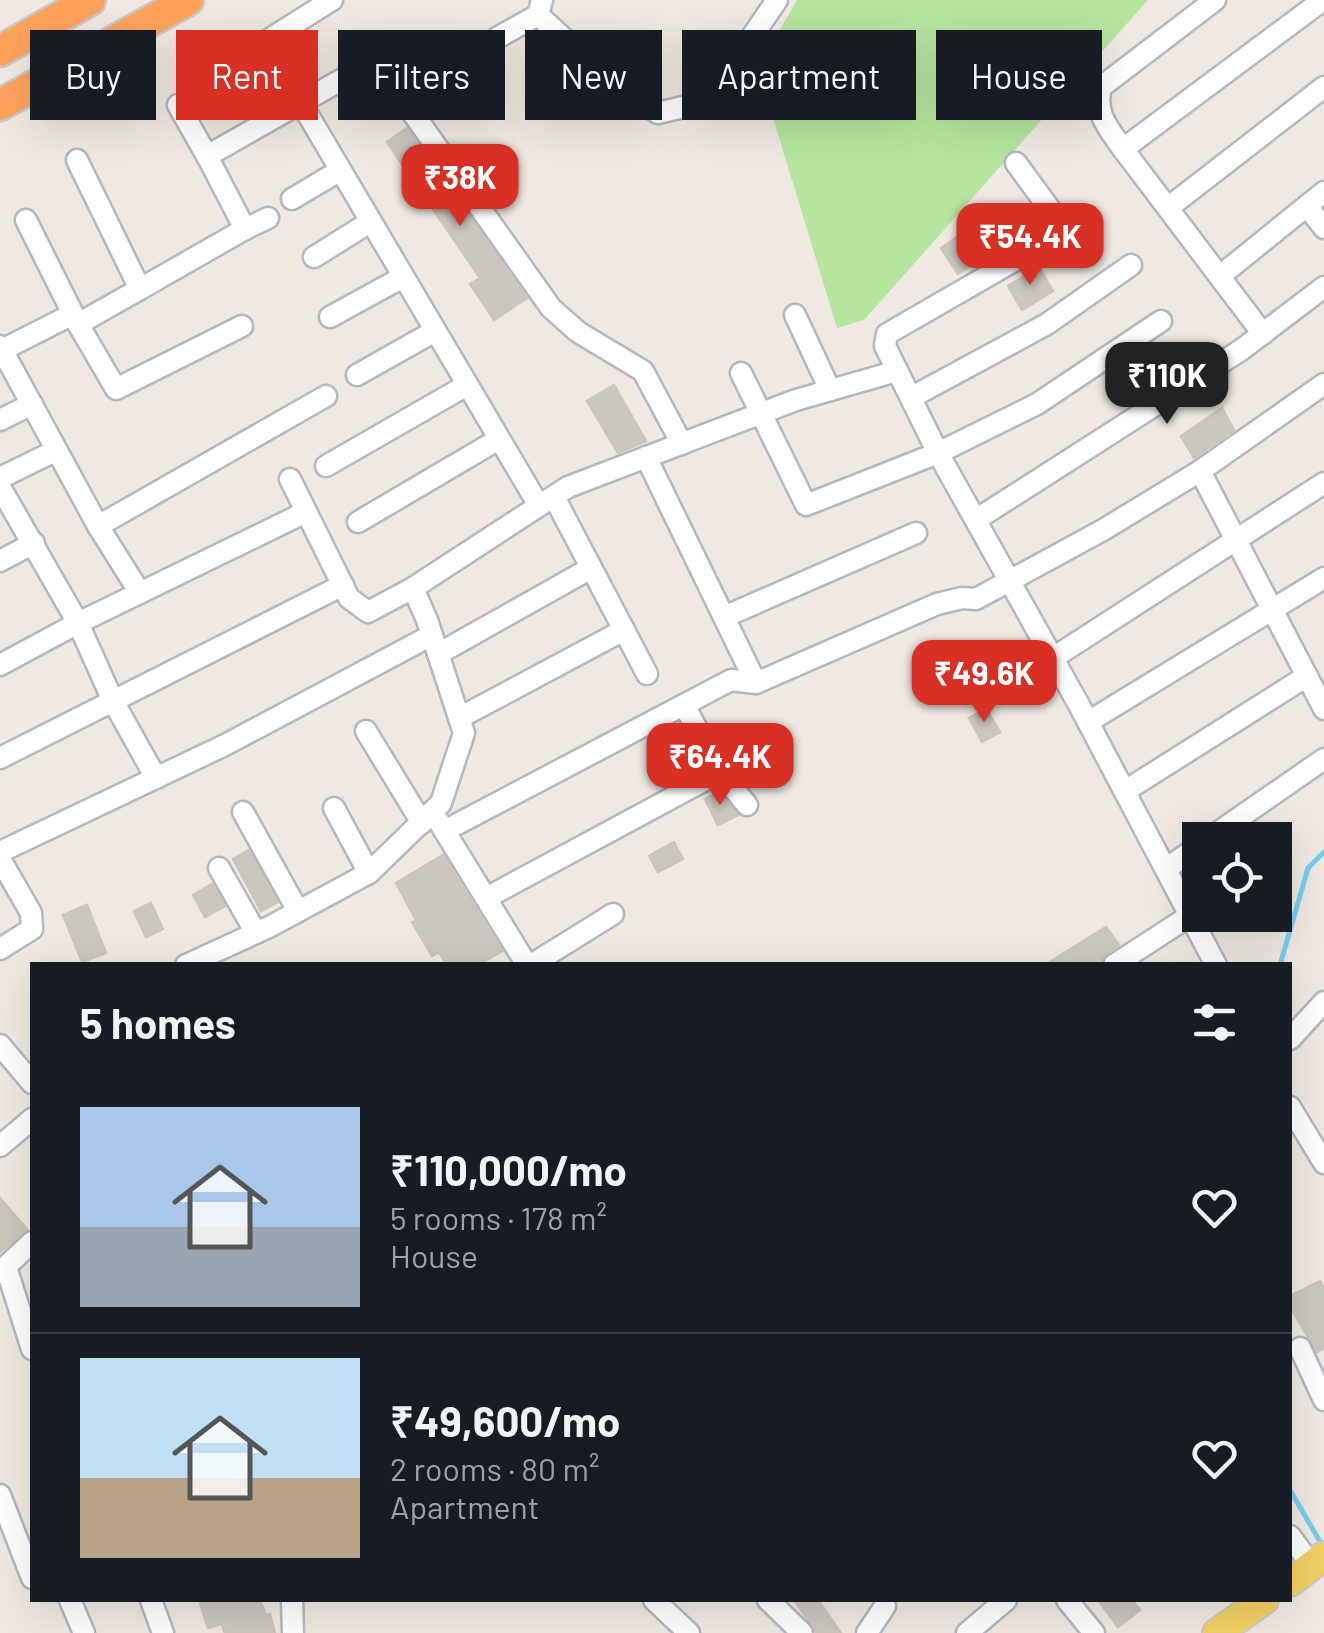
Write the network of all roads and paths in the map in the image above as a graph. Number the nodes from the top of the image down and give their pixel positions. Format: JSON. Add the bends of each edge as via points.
{"nodes":[{"id":1,"x":90,"y":0,"type":"edge"},
{"id":2,"x":188,"y":0,"type":"edge"},
{"id":3,"x":332,"y":0,"type":"edge"},
{"id":4,"x":777,"y":0,"type":"edge"},
{"id":5,"x":1216,"y":0,"type":"edge"},
{"id":6,"x":1322,"y":0,"type":"edge"},
{"id":7,"x":540,"y":8,"type":"edge"},
{"id":8,"x":284,"y":30,"type":"edge"},
{"id":9,"x":0,"y":52,"type":"edge"},
{"id":10,"x":1324,"y":87,"type":"edge"},
{"id":11,"x":0,"y":105,"type":"edge"},
{"id":12,"x":187,"y":120,"type":"edge"},
{"id":13,"x":271,"y":120,"type":"edge"},
{"id":14,"x":309,"y":120,"type":"edge"},
{"id":15,"x":1123,"y":149,"type":"junction"},
{"id":16,"x":207,"y":156,"type":"junction"},
{"id":17,"x":78,"y":160,"type":"dead end"},
{"id":18,"x":1016,"y":163,"type":"dead end"},
{"id":19,"x":339,"y":171,"type":"junction"},
{"id":20,"x":1324,"y":192,"type":"edge"},
{"id":21,"x":292,"y":199,"type":"dead end"},
{"id":22,"x":1307,"y":206,"type":"junction"},
{"id":23,"x":1169,"y":207,"type":"junction"},
{"id":24,"x":268,"y":218,"type":"dead end"},
{"id":25,"x":26,"y":220,"type":"dead end"},
{"id":26,"x":370,"y":222,"type":"junction"},
{"id":27,"x":1324,"y":228,"type":"edge"},
{"id":28,"x":245,"y":229,"type":"junction"},
{"id":29,"x":314,"y":256,"type":"dead end"},
{"id":30,"x":1131,"y":265,"type":"dead end"},
{"id":31,"x":1220,"y":276,"type":"junction"},
{"id":32,"x":403,"y":277,"type":"junction"},
{"id":33,"x":1324,"y":288,"type":"edge"},
{"id":34,"x":140,"y":289,"type":"junction"},
{"id":35,"x":795,"y":314,"type":"dead end"},
{"id":36,"x":330,"y":316,"type":"dead end"},
{"id":37,"x":75,"y":319,"type":"junction"},
{"id":38,"x":1161,"y":320,"type":"dead end"},
{"id":39,"x":242,"y":326,"type":"dead end"},
{"id":40,"x":435,"y":332,"type":"junction"},
{"id":41,"x":1263,"y":334,"type":"junction"},
{"id":42,"x":1,"y":348,"type":"edge"},
{"id":43,"x":897,"y":371,"type":"junction"},
{"id":44,"x":741,"y":373,"type":"dead end"},
{"id":45,"x":357,"y":376,"type":"dead end"},
{"id":46,"x":1324,"y":384,"type":"edge"},
{"id":47,"x":467,"y":385,"type":"junction"},
{"id":48,"x":830,"y":390,"type":"junction"},
{"id":49,"x":326,"y":396,"type":"dead end"},
{"id":50,"x":912,"y":398,"type":"junction"},
{"id":51,"x":32,"y":404,"type":"junction"},
{"id":52,"x":761,"y":414,"type":"junction"},
{"id":53,"x":0,"y":420,"type":"edge"},
{"id":54,"x":499,"y":439,"type":"junction"},
{"id":55,"x":682,"y":444,"type":"junction"},
{"id":56,"x":55,"y":450,"type":"junction"},
{"id":57,"x":938,"y":453,"type":"junction"},
{"id":58,"x":646,"y":457,"type":"junction"},
{"id":59,"x":326,"y":466,"type":"dead end"},
{"id":60,"x":1200,"y":471,"type":"junction"},
{"id":61,"x":0,"y":478,"type":"edge"},
{"id":62,"x":290,"y":480,"type":"dead end"},
{"id":63,"x":1324,"y":484,"type":"edge"},
{"id":64,"x":0,"y":487,"type":"edge"},
{"id":65,"x":546,"y":500,"type":"junction"},
{"id":66,"x":306,"y":512,"type":"junction"},
{"id":67,"x":977,"y":518,"type":"junction"},
{"id":68,"x":358,"y":522,"type":"dead end"},
{"id":69,"x":98,"y":526,"type":"junction"},
{"id":70,"x":916,"y":532,"type":"dead end"},
{"id":71,"x":1237,"y":541,"type":"junction"},
{"id":72,"x":34,"y":543,"type":"junction"},
{"id":73,"x":0,"y":562,"type":"edge"},
{"id":74,"x":591,"y":568,"type":"junction"},
{"id":75,"x":1324,"y":578,"type":"edge"},
{"id":76,"x":1011,"y":581,"type":"junction"},
{"id":77,"x":343,"y":585,"type":"junction"},
{"id":78,"x":413,"y":588,"type":"junction"},
{"id":79,"x":140,"y":593,"type":"junction"},
{"id":80,"x":1270,"y":610,"type":"junction"},
{"id":81,"x":724,"y":616,"type":"junction"},
{"id":82,"x":78,"y":623,"type":"junction"},
{"id":83,"x":624,"y":630,"type":"junction"},
{"id":84,"x":435,"y":644,"type":"junction"},
{"id":85,"x":1052,"y":658,"type":"junction"},
{"id":86,"x":0,"y":665,"type":"edge"},
{"id":87,"x":647,"y":674,"type":"dead end"},
{"id":88,"x":1307,"y":676,"type":"junction"},
{"id":89,"x":756,"y":682,"type":"junction"},
{"id":90,"x":112,"y":700,"type":"junction"},
{"id":91,"x":684,"y":705,"type":"junction"},
{"id":92,"x":1324,"y":709,"type":"edge"},
{"id":93,"x":459,"y":718,"type":"junction"},
{"id":94,"x":1088,"y":722,"type":"junction"},
{"id":95,"x":366,"y":732,"type":"dead end"},
{"id":96,"x":0,"y":758,"type":"edge"},
{"id":97,"x":1324,"y":759,"type":"edge"},
{"id":98,"x":720,"y":772,"type":"junction"},
{"id":99,"x":156,"y":778,"type":"junction"},
{"id":100,"x":1124,"y":791,"type":"junction"},
{"id":101,"x":747,"y":805,"type":"dead end"},
{"id":102,"x":334,"y":808,"type":"dead end"},
{"id":103,"x":243,"y":812,"type":"dead end"},
{"id":104,"x":426,"y":818,"type":"junction"},
{"id":105,"x":1234,"y":822,"type":"edge"},
{"id":106,"x":446,"y":830,"type":"junction"},
{"id":107,"x":0,"y":856,"type":"edge"},
{"id":108,"x":1182,"y":857,"type":"edge"},
{"id":109,"x":219,"y":868,"type":"dead end"},
{"id":110,"x":1166,"y":868,"type":"junction"},
{"id":111,"x":369,"y":872,"type":"junction"},
{"id":112,"x":486,"y":898,"type":"junction"},
{"id":113,"x":1182,"y":898,"type":"edge"},
{"id":114,"x":298,"y":912,"type":"junction"},
{"id":115,"x":613,"y":914,"type":"dead end"},
{"id":116,"x":1182,"y":921,"type":"edge"},
{"id":117,"x":1200,"y":932,"type":"edge"},
{"id":118,"x":256,"y":933,"type":"junction"},
{"id":119,"x":0,"y":949,"type":"edge"},
{"id":120,"x":193,"y":962,"type":"edge"},
{"id":121,"x":527,"y":962,"type":"edge"},
{"id":122,"x":534,"y":962,"type":"edge"},
{"id":123,"x":1119,"y":962,"type":"edge"},
{"id":124,"x":1214,"y":962,"type":"edge"},
{"id":125,"x":1324,"y":1002,"type":"edge"},
{"id":126,"x":1292,"y":1037,"type":"edge"},
{"id":127,"x":0,"y":1047,"type":"edge"},
{"id":128,"x":28,"y":1070,"type":"edge"},
{"id":129,"x":1292,"y":1110,"type":"edge"},
{"id":130,"x":30,"y":1120,"type":"edge"},
{"id":131,"x":0,"y":1146,"type":"edge"},
{"id":132,"x":1324,"y":1162,"type":"edge"},
{"id":133,"x":30,"y":1244,"type":"edge"},
{"id":134,"x":3,"y":1270,"type":"edge"},
{"id":135,"x":30,"y":1343,"type":"edge"},
{"id":136,"x":1300,"y":1348,"type":"dead end"},
{"id":137,"x":1324,"y":1400,"type":"edge"},
{"id":138,"x":0,"y":1496,"type":"edge"},
{"id":139,"x":1292,"y":1539,"type":"edge"},
{"id":140,"x":1312,"y":1566,"type":"edge"},
{"id":141,"x":30,"y":1573,"type":"edge"},
{"id":142,"x":71,"y":1602,"type":"edge"},
{"id":143,"x":152,"y":1602,"type":"edge"},
{"id":144,"x":292,"y":1602,"type":"edge"},
{"id":145,"x":656,"y":1602,"type":"edge"},
{"id":146,"x":770,"y":1602,"type":"edge"},
{"id":147,"x":1004,"y":1602,"type":"edge"},
{"id":148,"x":1068,"y":1602,"type":"edge"},
{"id":149,"x":1262,"y":1602,"type":"edge"},
{"id":150,"x":885,"y":1606,"type":"dead end"},
{"id":151,"x":1235,"y":1628,"type":"edge"},
{"id":152,"x":1085,"y":1630,"type":"edge"},
{"id":153,"x":84,"y":1633,"type":"edge"},
{"id":154,"x":162,"y":1633,"type":"edge"},
{"id":155,"x":293,"y":1633,"type":"edge"},
{"id":156,"x":689,"y":1633,"type":"edge"},
{"id":157,"x":802,"y":1633,"type":"edge"},
{"id":158,"x":868,"y":1633,"type":"edge"},
{"id":159,"x":968,"y":1633,"type":"edge"}],
"edges":[{"from":1,"to":9,"type":"highway"},
{"from":2,"to":11,"type":"highway"},
{"from":3,"to":8,"type":"street"},
{"from":4,"to":7,"type":"street","via":[[708,101],[658,113],[616,86]]},
{"from":5,"to":15,"type":"street","via":[[1101,87],[1102,117]]},
{"from":6,"to":15,"type":"street"},
{"from":7,"to":55,"type":"street","via":[[439,78],[412,112],[550,308],[643,371]]},
{"from":10,"to":23,"type":"street"},
{"from":12,"to":16,"type":"street"},
{"from":13,"to":16,"type":"street"},
{"from":14,"to":19,"type":"street"},
{"from":15,"to":23,"type":"street"},
{"from":16,"to":28,"type":"street"},
{"from":17,"to":34,"type":"street"},
{"from":18,"to":43,"type":"street","via":[[1060,222],[1057,236],[887,334],[885,346]]},
{"from":19,"to":21,"type":"street"},
{"from":19,"to":26,"type":"street"},
{"from":20,"to":22,"type":"street"},
{"from":22,"to":27,"type":"street"},
{"from":22,"to":31,"type":"street"},
{"from":23,"to":31,"type":"street"},
{"from":24,"to":28,"type":"street"},
{"from":25,"to":37,"type":"street"},
{"from":26,"to":29,"type":"street"},
{"from":26,"to":32,"type":"street"},
{"from":28,"to":34,"type":"street"},
{"from":30,"to":50,"type":"street","via":[[1047,324]]},
{"from":31,"to":41,"type":"street"},
{"from":32,"to":36,"type":"street"},
{"from":32,"to":40,"type":"street"},
{"from":33,"to":41,"type":"street"},
{"from":34,"to":37,"type":"street"},
{"from":35,"to":48,"type":"street"},
{"from":37,"to":39,"type":"street","via":[[116,389]]},
{"from":37,"to":42,"type":"street"},
{"from":38,"to":57,"type":"street","via":[[1037,404]]},
{"from":40,"to":45,"type":"street"},
{"from":40,"to":47,"type":"street"},
{"from":41,"to":67,"type":"street"},
{"from":42,"to":51,"type":"street"},
{"from":43,"to":48,"type":"street"},
{"from":43,"to":50,"type":"street"},
{"from":44,"to":52,"type":"street"},
{"from":46,"to":60,"type":"street"},
{"from":47,"to":54,"type":"street"},
{"from":47,"to":59,"type":"street"},
{"from":48,"to":52,"type":"street"},
{"from":49,"to":69,"type":"street"},
{"from":50,"to":57,"type":"street"},
{"from":51,"to":53,"type":"street"},
{"from":51,"to":56,"type":"street"},
{"from":52,"to":55,"type":"street"},
{"from":52,"to":57,"type":"street","via":[[806,505]]},
{"from":54,"to":65,"type":"street"},
{"from":54,"to":68,"type":"street"},
{"from":55,"to":58,"type":"street"},
{"from":56,"to":61,"type":"street"},
{"from":56,"to":69,"type":"street"},
{"from":57,"to":67,"type":"street"},
{"from":58,"to":65,"type":"street"},
{"from":58,"to":81,"type":"street"},
{"from":60,"to":71,"type":"street"},
{"from":60,"to":76,"type":"street"},
{"from":62,"to":66,"type":"street"},
{"from":63,"to":71,"type":"street"},
{"from":64,"to":72,"type":"street"},
{"from":65,"to":74,"type":"street"},
{"from":65,"to":78,"type":"street"},
{"from":66,"to":77,"type":"street"},
{"from":66,"to":79,"type":"street"},
{"from":67,"to":76,"type":"street"},
{"from":69,"to":79,"type":"street"},
{"from":70,"to":81,"type":"street"},
{"from":71,"to":80,"type":"street"},
{"from":71,"to":85,"type":"street"},
{"from":72,"to":73,"type":"street"},
{"from":72,"to":82,"type":"street"},
{"from":74,"to":83,"type":"street"},
{"from":74,"to":84,"type":"street"},
{"from":75,"to":80,"type":"street"},
{"from":76,"to":85,"type":"street"},
{"from":76,"to":89,"type":"street","via":[[976,599],[937,604]]},
{"from":77,"to":78,"type":"street","via":[[368,612]]},
{"from":77,"to":90,"type":"street"},
{"from":78,"to":84,"type":"street"},
{"from":79,"to":82,"type":"street"},
{"from":80,"to":88,"type":"street"},
{"from":80,"to":94,"type":"street"},
{"from":81,"to":89,"type":"street"},
{"from":82,"to":86,"type":"street"},
{"from":82,"to":90,"type":"street"},
{"from":83,"to":87,"type":"street"},
{"from":83,"to":93,"type":"street"},
{"from":84,"to":93,"type":"street"},
{"from":84,"to":99,"type":"street"},
{"from":85,"to":94,"type":"street"},
{"from":88,"to":92,"type":"street"},
{"from":88,"to":100,"type":"street"},
{"from":89,"to":91,"type":"street","via":[[730,680]]},
{"from":90,"to":96,"type":"street"},
{"from":90,"to":99,"type":"street"},
{"from":91,"to":98,"type":"street"},
{"from":91,"to":106,"type":"street"},
{"from":93,"to":104,"type":"street","via":[[464,734],[441,803]]},
{"from":94,"to":100,"type":"street"},
{"from":95,"to":104,"type":"street"},
{"from":97,"to":105,"type":"street"},
{"from":98,"to":101,"type":"street"},
{"from":98,"to":112,"type":"street"},
{"from":99,"to":107,"type":"street"},
{"from":100,"to":110,"type":"street"},
{"from":102,"to":111,"type":"street"},
{"from":103,"to":114,"type":"street"},
{"from":104,"to":106,"type":"street"},
{"from":104,"to":111,"type":"street"},
{"from":106,"to":112,"type":"street"},
{"from":107,"to":119,"type":"street","via":[[31,913],[32,929]]},
{"from":108,"to":110,"type":"street"},
{"from":109,"to":118,"type":"street"},
{"from":110,"to":113,"type":"street"},
{"from":111,"to":114,"type":"street"},
{"from":112,"to":121,"type":"street"},
{"from":114,"to":118,"type":"street"},
{"from":115,"to":122,"type":"street"},
{"from":116,"to":123,"type":"street"},
{"from":117,"to":124,"type":"street"},
{"from":118,"to":120,"type":"street"},
{"from":125,"to":126,"type":"street"},
{"from":127,"to":128,"type":"street"},
{"from":129,"to":132,"type":"street"},
{"from":130,"to":131,"type":"street"},
{"from":133,"to":134,"type":"street"},
{"from":134,"to":135,"type":"street"},
{"from":136,"to":137,"type":"street"},
{"from":138,"to":141,"type":"street"},
{"from":139,"to":140,"type":"street"},
{"from":142,"to":153,"type":"street"},
{"from":143,"to":154,"type":"street"},
{"from":144,"to":155,"type":"street"},
{"from":145,"to":156,"type":"street"},
{"from":146,"to":157,"type":"street"},
{"from":147,"to":159,"type":"street"},
{"from":148,"to":152,"type":"street"},
{"from":149,"to":151,"type":"main road"},
{"from":150,"to":158,"type":"street"}]}
